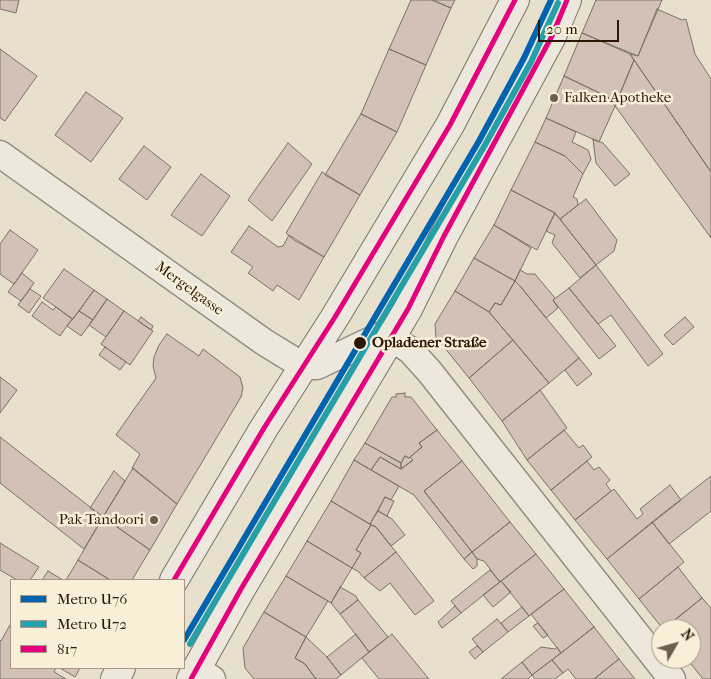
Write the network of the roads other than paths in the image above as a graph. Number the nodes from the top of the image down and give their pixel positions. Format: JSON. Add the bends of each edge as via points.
{"nodes":[{"id":1,"x":515,"y":0,"type":"edge"},
{"id":2,"x":567,"y":0,"type":"edge"},
{"id":3,"x":0,"y":154,"type":"edge"},
{"id":4,"x":391,"y":338,"type":"junction"},
{"id":5,"x":303,"y":366,"type":"junction"},
{"id":6,"x":180,"y":571,"type":"edge"},
{"id":7,"x":185,"y":580,"type":"edge"},
{"id":8,"x":185,"y":591,"type":"edge"},
{"id":9,"x":195,"y":674,"type":"edge"},
{"id":10,"x":672,"y":679,"type":"edge"}],
"edges":[{"from":1,"to":5,"type":"main road","via":[[450,125]]},
{"from":2,"to":4,"type":"main road","via":[[552,36]]},
{"from":3,"to":5,"type":"street","name":"Mergelgasse","via":[[264,342]]},
{"from":4,"to":5,"type":"street","via":[[380,336],[317,366]]},
{"from":4,"to":9,"type":"main road","via":[[246,581]]},
{"from":4,"to":10,"type":"street","via":[[410,350],[429,371]]},
{"from":5,"to":6,"type":"main road"},
{"from":7,"to":8,"type":"main road","via":[[188,585]]}]}
